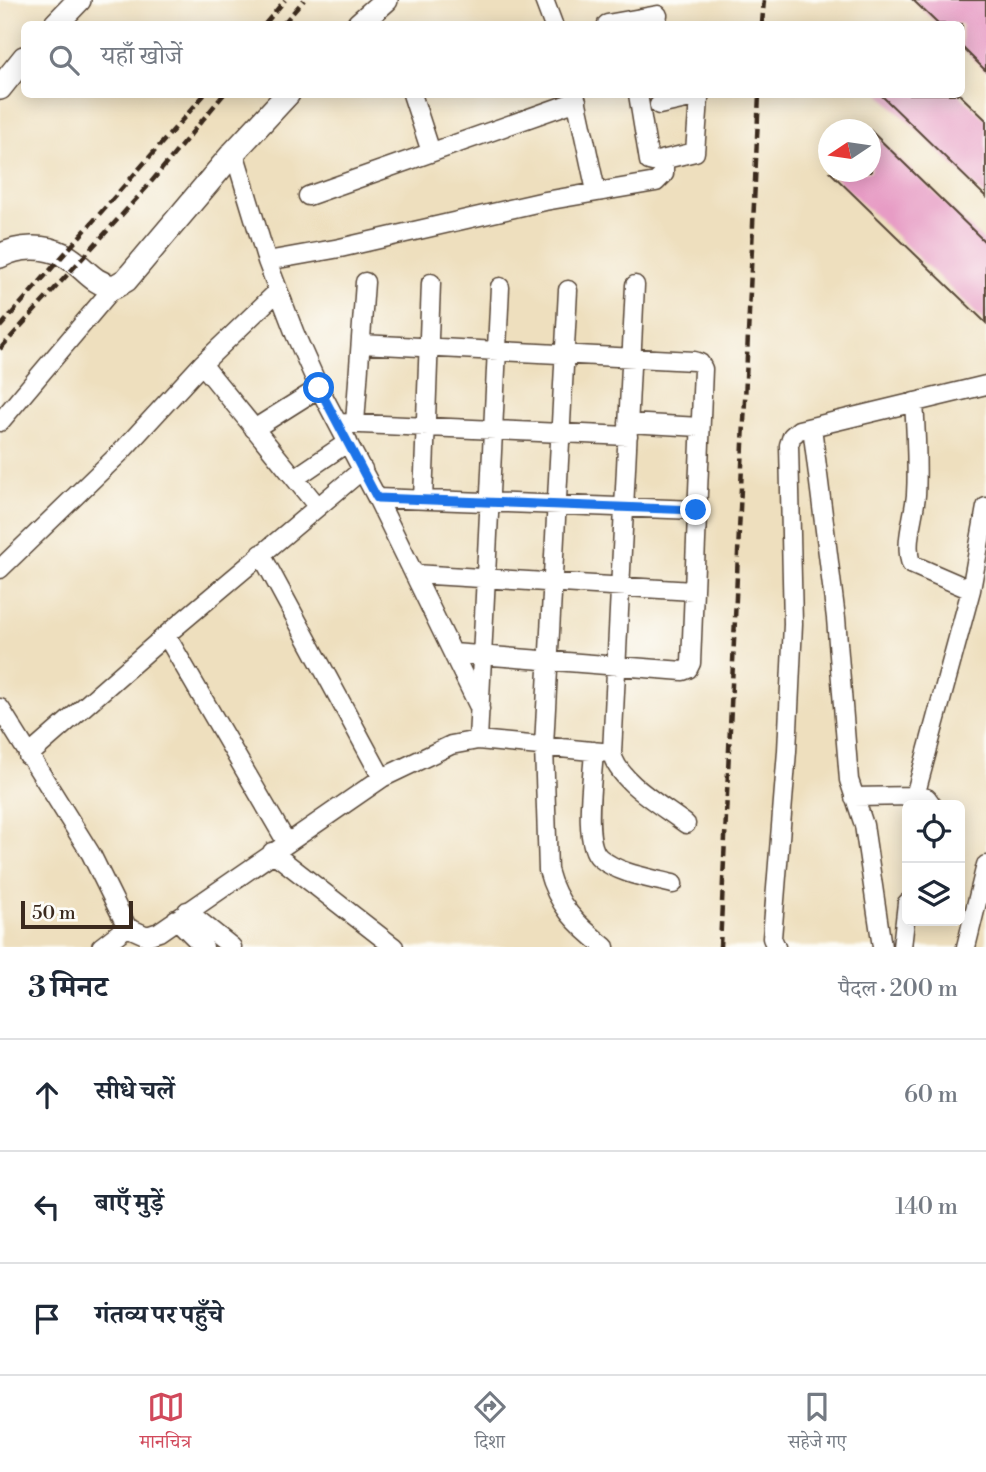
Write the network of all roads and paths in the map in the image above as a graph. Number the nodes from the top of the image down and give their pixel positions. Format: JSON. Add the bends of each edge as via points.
{"nodes":[{"id":1,"x":79,"y":0,"type":"edge"},
{"id":2,"x":386,"y":0,"type":"edge"},
{"id":3,"x":544,"y":0,"type":"edge"},
{"id":4,"x":658,"y":15,"type":"dead end"},
{"id":5,"x":59,"y":21,"type":"edge"},
{"id":6,"x":366,"y":21,"type":"edge"},
{"id":7,"x":552,"y":21,"type":"edge"},
{"id":8,"x":624,"y":21,"type":"edge"},
{"id":9,"x":21,"y":62,"type":"edge"},
{"id":10,"x":0,"y":88,"type":"edge"},
{"id":11,"x":284,"y":98,"type":"edge"},
{"id":12,"x":413,"y":98,"type":"edge"},
{"id":13,"x":576,"y":98,"type":"edge"},
{"id":14,"x":639,"y":98,"type":"edge"},
{"id":15,"x":690,"y":98,"type":"edge"},
{"id":16,"x":696,"y":98,"type":"edge"},
{"id":17,"x":659,"y":104,"type":"dead end"},
{"id":18,"x":234,"y":152,"type":"junction"},
{"id":19,"x":431,"y":152,"type":"junction"},
{"id":20,"x":664,"y":160,"type":"junction"},
{"id":21,"x":596,"y":191,"type":"junction"},
{"id":22,"x":308,"y":196,"type":"dead end"},
{"id":23,"x":0,"y":257,"type":"edge"},
{"id":24,"x":267,"y":261,"type":"junction"},
{"id":25,"x":365,"y":282,"type":"dead end"},
{"id":26,"x":431,"y":284,"type":"dead end"},
{"id":27,"x":635,"y":285,"type":"dead end"},
{"id":28,"x":114,"y":287,"type":"junction"},
{"id":29,"x":500,"y":287,"type":"dead end"},
{"id":30,"x":568,"y":290,"type":"dead end"},
{"id":31,"x":278,"y":291,"type":"junction"},
{"id":32,"x":360,"y":344,"type":"junction"},
{"id":33,"x":429,"y":348,"type":"junction"},
{"id":34,"x":497,"y":352,"type":"junction"},
{"id":35,"x":564,"y":356,"type":"junction"},
{"id":36,"x":632,"y":360,"type":"junction"},
{"id":37,"x":202,"y":363,"type":"junction"},
{"id":38,"x":986,"y":385,"type":"edge"},
{"id":39,"x":319,"y":388,"type":"junction"},
{"id":40,"x":914,"y":402,"type":"junction"},
{"id":41,"x":0,"y":422,"type":"edge"},
{"id":42,"x":347,"y":423,"type":"junction"},
{"id":43,"x":426,"y":427,"type":"junction"},
{"id":44,"x":700,"y":427,"type":"junction"},
{"id":45,"x":812,"y":427,"type":"junction"},
{"id":46,"x":254,"y":429,"type":"junction"},
{"id":47,"x":493,"y":430,"type":"junction"},
{"id":48,"x":628,"y":430,"type":"junction"},
{"id":49,"x":560,"y":433,"type":"junction"},
{"id":50,"x":348,"y":442,"type":"junction"},
{"id":51,"x":363,"y":469,"type":"junction"},
{"id":52,"x":295,"y":478,"type":"junction"},
{"id":53,"x":377,"y":498,"type":"junction"},
{"id":54,"x":423,"y":500,"type":"junction"},
{"id":55,"x":489,"y":503,"type":"junction"},
{"id":56,"x":556,"y":505,"type":"junction"},
{"id":57,"x":318,"y":507,"type":"junction"},
{"id":58,"x":986,"y":507,"type":"edge"},
{"id":59,"x":624,"y":508,"type":"junction"},
{"id":60,"x":696,"y":510,"type":"junction"},
{"id":61,"x":261,"y":554,"type":"junction"},
{"id":62,"x":0,"y":569,"type":"edge"},
{"id":63,"x":414,"y":574,"type":"junction"},
{"id":64,"x":486,"y":578,"type":"junction"},
{"id":65,"x":552,"y":582,"type":"junction"},
{"id":66,"x":620,"y":586,"type":"junction"},
{"id":67,"x":971,"y":590,"type":"junction"},
{"id":68,"x":693,"y":591,"type":"junction"},
{"id":69,"x":166,"y":635,"type":"junction"},
{"id":70,"x":453,"y":653,"type":"junction"},
{"id":71,"x":482,"y":655,"type":"junction"},
{"id":72,"x":548,"y":660,"type":"junction"},
{"id":73,"x":616,"y":665,"type":"junction"},
{"id":74,"x":0,"y":708,"type":"edge"},
{"id":75,"x":480,"y":709,"type":"junction"},
{"id":76,"x":478,"y":740,"type":"junction"},
{"id":77,"x":544,"y":746,"type":"junction"},
{"id":78,"x":603,"y":752,"type":"junction"},
{"id":79,"x":28,"y":756,"type":"junction"},
{"id":80,"x":382,"y":778,"type":"junction"},
{"id":81,"x":915,"y":796,"type":"junction"},
{"id":82,"x":854,"y":797,"type":"junction"},
{"id":83,"x":929,"y":800,"type":"edge"},
{"id":84,"x":686,"y":824,"type":"dead end"},
{"id":85,"x":280,"y":848,"type":"junction"},
{"id":86,"x":986,"y":865,"type":"edge"},
{"id":87,"x":673,"y":884,"type":"dead end"},
{"id":88,"x":182,"y":915,"type":"junction"},
{"id":89,"x":904,"y":926,"type":"edge"},
{"id":90,"x":127,"y":927,"type":"junction"},
{"id":91,"x":101,"y":947,"type":"edge"},
{"id":92,"x":204,"y":947,"type":"edge"},
{"id":93,"x":232,"y":947,"type":"edge"},
{"id":94,"x":394,"y":947,"type":"edge"},
{"id":95,"x":605,"y":947,"type":"edge"},
{"id":96,"x":776,"y":947,"type":"edge"},
{"id":97,"x":881,"y":947,"type":"edge"},
{"id":98,"x":902,"y":947,"type":"edge"},
{"id":99,"x":966,"y":947,"type":"edge"}],
"edges":[{"from":1,"to":5,"type":"street"},
{"from":2,"to":6,"type":"street"},
{"from":3,"to":7,"type":"street"},
{"from":4,"to":8,"type":"street"},
{"from":9,"to":10,"type":"street"},
{"from":11,"to":18,"type":"street"},
{"from":12,"to":19,"type":"street"},
{"from":13,"to":19,"type":"street"},
{"from":13,"to":21,"type":"street"},
{"from":14,"to":20,"type":"street","via":[[646,156],[653,162]]},
{"from":15,"to":17,"type":"street"},
{"from":16,"to":20,"type":"street","via":[[700,103],[695,152]]},
{"from":18,"to":24,"type":"street"},
{"from":18,"to":28,"type":"street","via":[[126,280]]},
{"from":19,"to":22,"type":"street"},
{"from":20,"to":21,"type":"street","via":[[664,174],[656,182]]},
{"from":21,"to":24,"type":"street"},
{"from":23,"to":28,"type":"street","via":[[39,248],[64,255],[100,285]]},
{"from":24,"to":31,"type":"street"},
{"from":25,"to":32,"type":"street"},
{"from":26,"to":33,"type":"street"},
{"from":27,"to":36,"type":"street"},
{"from":28,"to":41,"type":"street"},
{"from":29,"to":34,"type":"street"},
{"from":30,"to":35,"type":"street"},
{"from":31,"to":37,"type":"street"},
{"from":31,"to":39,"type":"street"},
{"from":32,"to":33,"type":"street"},
{"from":32,"to":42,"type":"street"},
{"from":33,"to":34,"type":"street"},
{"from":33,"to":43,"type":"street"},
{"from":34,"to":35,"type":"street"},
{"from":34,"to":47,"type":"street"},
{"from":35,"to":36,"type":"street"},
{"from":35,"to":49,"type":"street"},
{"from":36,"to":44,"type":"street","via":[[700,363]]},
{"from":36,"to":48,"type":"street"},
{"from":37,"to":46,"type":"street"},
{"from":37,"to":62,"type":"street","via":[[122,451]]},
{"from":38,"to":40,"type":"street"},
{"from":39,"to":42,"type":"street"},
{"from":39,"to":46,"type":"street"},
{"from":40,"to":45,"type":"street"},
{"from":40,"to":67,"type":"street","via":[[916,496],[907,553],[911,564]]},
{"from":42,"to":43,"type":"street"},
{"from":42,"to":50,"type":"street"},
{"from":43,"to":47,"type":"street"},
{"from":43,"to":54,"type":"street"},
{"from":44,"to":48,"type":"street"},
{"from":44,"to":60,"type":"street"},
{"from":45,"to":82,"type":"street"},
{"from":45,"to":96,"type":"street","via":[[799,430],[789,445],[793,624],[772,939]]},
{"from":46,"to":52,"type":"street"},
{"from":47,"to":49,"type":"street"},
{"from":47,"to":55,"type":"street"},
{"from":48,"to":49,"type":"street"},
{"from":48,"to":59,"type":"street"},
{"from":49,"to":56,"type":"street"},
{"from":50,"to":51,"type":"street"},
{"from":50,"to":52,"type":"street"},
{"from":51,"to":53,"type":"street"},
{"from":51,"to":57,"type":"street"},
{"from":52,"to":57,"type":"street"},
{"from":53,"to":54,"type":"street"},
{"from":53,"to":63,"type":"street"},
{"from":54,"to":55,"type":"street"},
{"from":55,"to":56,"type":"street"},
{"from":55,"to":64,"type":"street"},
{"from":56,"to":59,"type":"street"},
{"from":56,"to":65,"type":"street"},
{"from":57,"to":61,"type":"street"},
{"from":58,"to":67,"type":"street"},
{"from":59,"to":60,"type":"street"},
{"from":59,"to":66,"type":"street"},
{"from":60,"to":68,"type":"street"},
{"from":61,"to":69,"type":"street"},
{"from":61,"to":80,"type":"street"},
{"from":63,"to":64,"type":"street"},
{"from":63,"to":70,"type":"street"},
{"from":64,"to":65,"type":"street"},
{"from":64,"to":71,"type":"street"},
{"from":65,"to":66,"type":"street"},
{"from":65,"to":72,"type":"street"},
{"from":66,"to":68,"type":"street"},
{"from":66,"to":73,"type":"street"},
{"from":67,"to":81,"type":"street"},
{"from":68,"to":73,"type":"street","via":[[688,669]]},
{"from":69,"to":79,"type":"street"},
{"from":69,"to":85,"type":"street"},
{"from":70,"to":71,"type":"street"},
{"from":70,"to":75,"type":"street"},
{"from":71,"to":72,"type":"street"},
{"from":71,"to":75,"type":"street"},
{"from":72,"to":73,"type":"street"},
{"from":72,"to":77,"type":"street"},
{"from":73,"to":78,"type":"street"},
{"from":74,"to":79,"type":"street"},
{"from":75,"to":76,"type":"street"},
{"from":76,"to":77,"type":"street"},
{"from":76,"to":80,"type":"street","via":[[451,745]]},
{"from":77,"to":78,"type":"street"},
{"from":77,"to":95,"type":"street","via":[[548,870],[553,889],[561,906]]},
{"from":78,"to":84,"type":"street","via":[[638,789]]},
{"from":78,"to":87,"type":"street","via":[[590,834],[593,849],[613,866]]},
{"from":79,"to":90,"type":"street","via":[[91,854]]},
{"from":80,"to":85,"type":"street"},
{"from":81,"to":82,"type":"street"},
{"from":81,"to":83,"type":"street"},
{"from":82,"to":97,"type":"street","via":[[864,825]]},
{"from":85,"to":88,"type":"street"},
{"from":85,"to":94,"type":"street"},
{"from":86,"to":99,"type":"street"},
{"from":88,"to":90,"type":"street","via":[[147,936]]},
{"from":88,"to":92,"type":"street"},
{"from":88,"to":93,"type":"street"},
{"from":89,"to":98,"type":"street"},
{"from":90,"to":91,"type":"street"}]}
